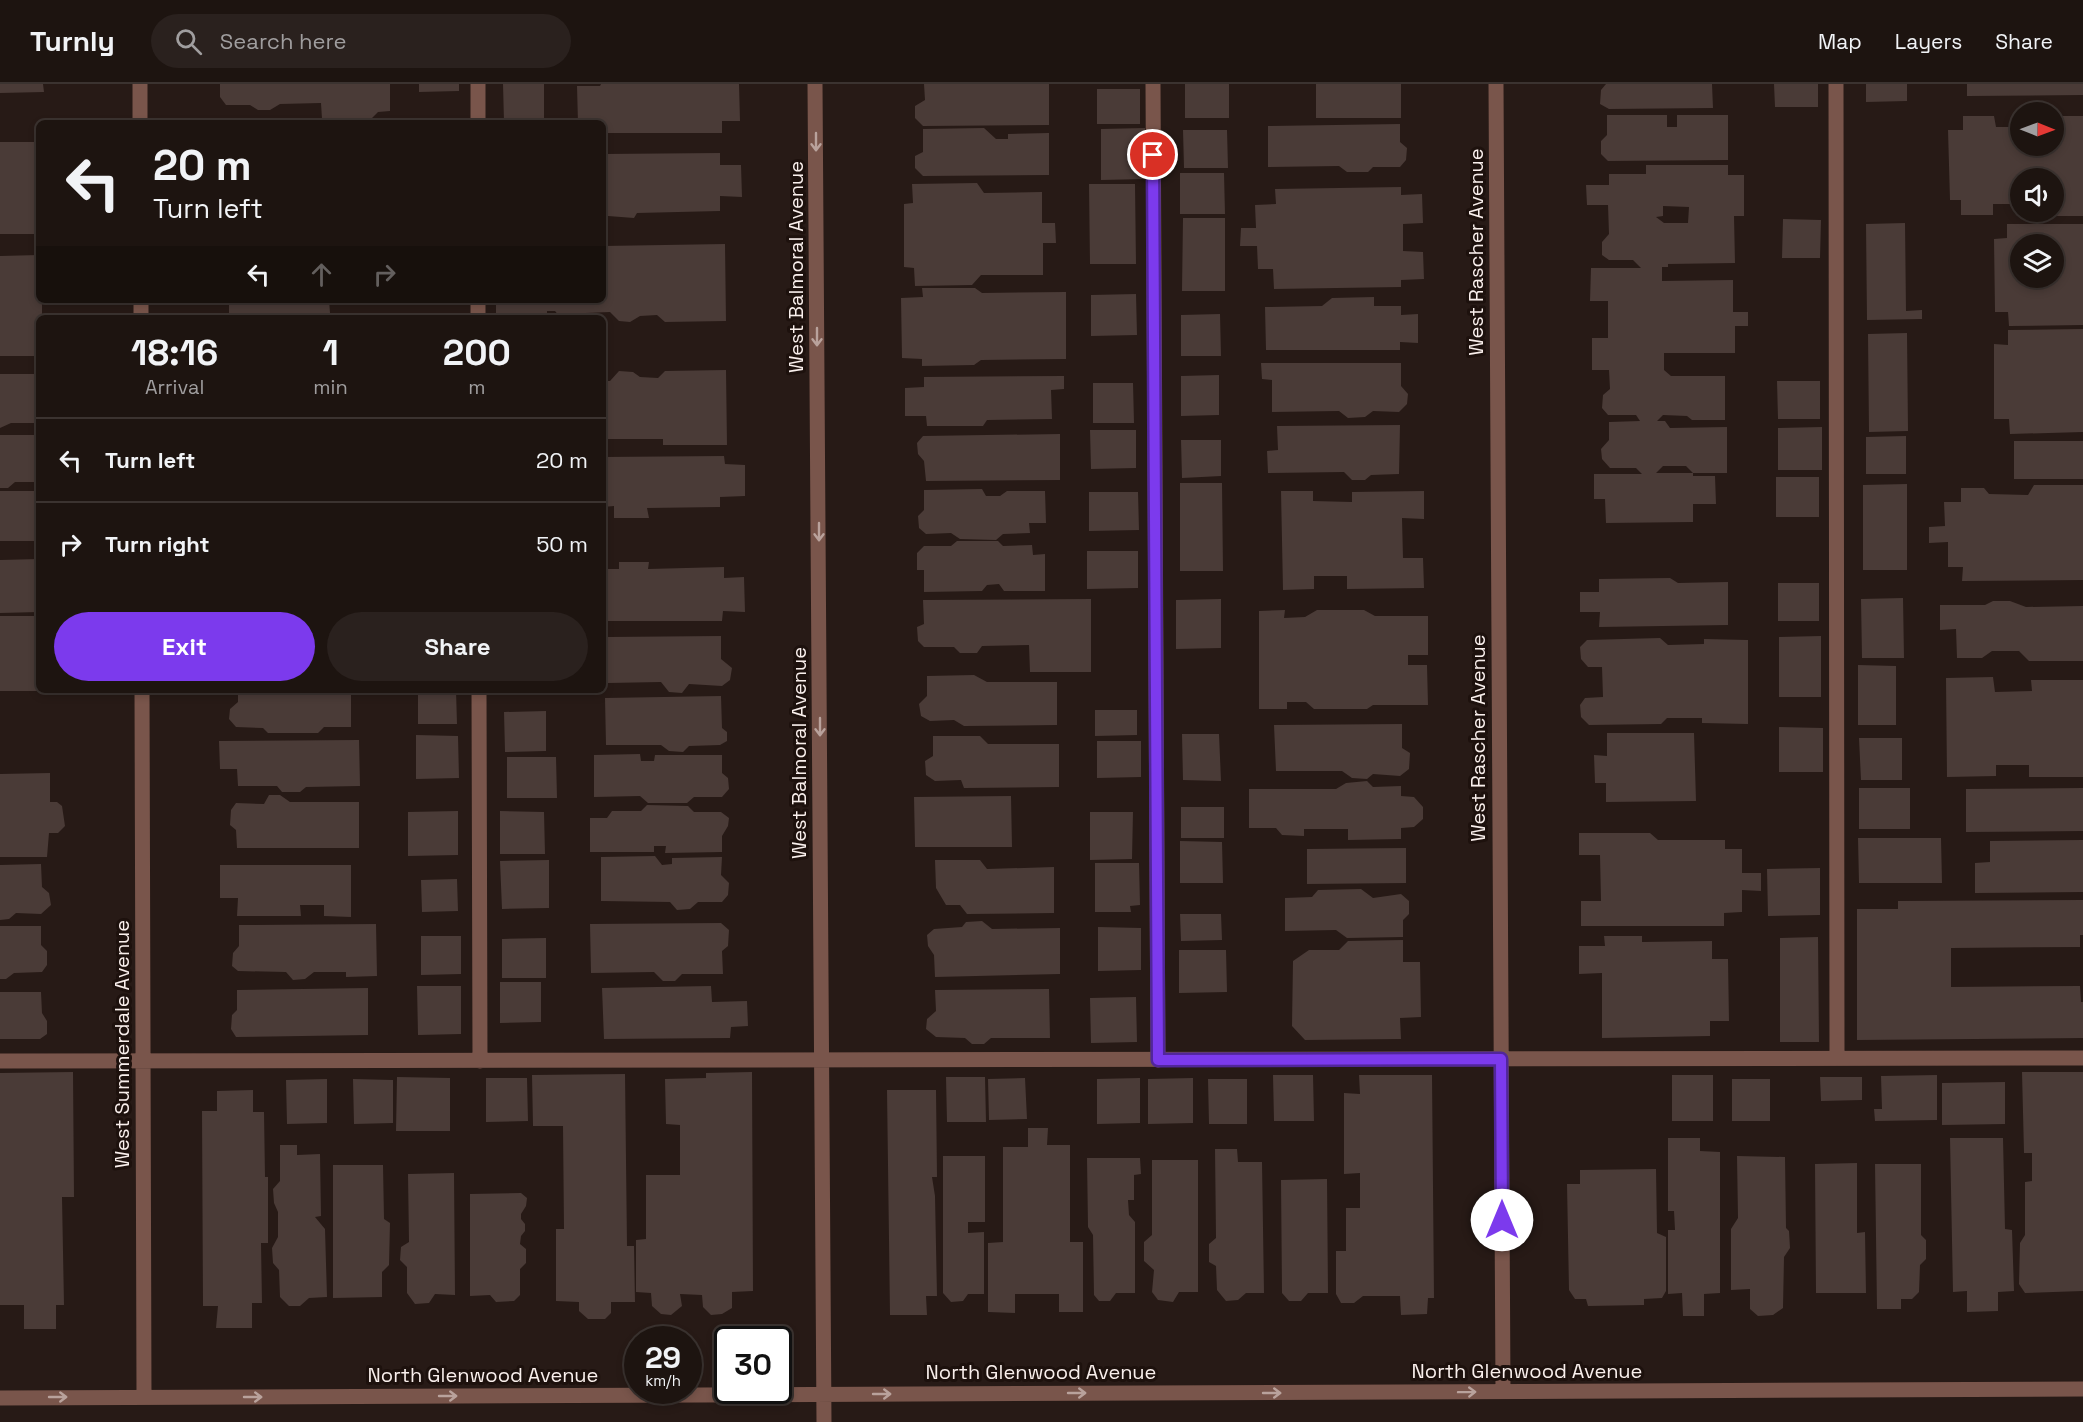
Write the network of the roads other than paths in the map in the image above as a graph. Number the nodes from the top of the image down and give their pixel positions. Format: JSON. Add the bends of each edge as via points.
{"nodes":[{"id":1,"x":140,"y":84,"type":"edge"},
{"id":2,"x":477,"y":84,"type":"edge"},
{"id":3,"x":815,"y":84,"type":"edge"},
{"id":4,"x":1153,"y":84,"type":"edge"},
{"id":5,"x":1496,"y":84,"type":"edge"},
{"id":6,"x":1836,"y":84,"type":"edge"},
{"id":7,"x":140,"y":120,"type":"edge"},
{"id":8,"x":478,"y":120,"type":"edge"},
{"id":9,"x":142,"y":693,"type":"edge"},
{"id":10,"x":479,"y":693,"type":"edge"},
{"id":11,"x":1837,"y":1058,"type":"junction"},
{"id":12,"x":2083,"y":1058,"type":"edge"},
{"id":13,"x":1501,"y":1059,"type":"junction"},
{"id":14,"x":480,"y":1060,"type":"junction"},
{"id":15,"x":822,"y":1060,"type":"junction"},
{"id":16,"x":1158,"y":1060,"type":"junction"},
{"id":17,"x":0,"y":1061,"type":"edge"},
{"id":18,"x":144,"y":1061,"type":"junction"},
{"id":19,"x":2083,"y":1389,"type":"edge"},
{"id":20,"x":1503,"y":1391,"type":"junction"},
{"id":21,"x":824,"y":1395,"type":"junction"},
{"id":22,"x":144,"y":1397,"type":"junction"},
{"id":23,"x":0,"y":1398,"type":"edge"},
{"id":24,"x":824,"y":1422,"type":"edge"}],
"edges":[{"from":1,"to":7,"type":"street"},
{"from":2,"to":8,"type":"street"},
{"from":3,"to":15,"type":"street","name":"West Balmoral Avenue","one_way":true},
{"from":4,"to":16,"type":"street"},
{"from":5,"to":13,"type":"street","name":"West Rascher Avenue"},
{"from":6,"to":11,"type":"street"},
{"from":9,"to":18,"type":"street","name":"West Summerdale Avenue"},
{"from":10,"to":14,"type":"street"},
{"from":11,"to":12,"type":"street"},
{"from":11,"to":13,"type":"street"},
{"from":13,"to":16,"type":"street"},
{"from":13,"to":20,"type":"street","name":"West Rascher Avenue"},
{"from":14,"to":15,"type":"street"},
{"from":14,"to":18,"type":"street"},
{"from":15,"to":16,"type":"street"},
{"from":15,"to":21,"type":"street","name":"West Balmoral Avenue"},
{"from":17,"to":18,"type":"street"},
{"from":18,"to":22,"type":"street","name":"West Summerdale Avenue"},
{"from":19,"to":20,"type":"street","name":"North Glenwood Avenue"},
{"from":21,"to":20,"type":"street","name":"North Glenwood Avenue","one_way":true},
{"from":22,"to":21,"type":"street","name":"North Glenwood Avenue","one_way":true},
{"from":21,"to":24,"type":"street","name":"West Balmoral Avenue"},
{"from":23,"to":22,"type":"street","name":"North Glenwood Avenue","one_way":true}]}
